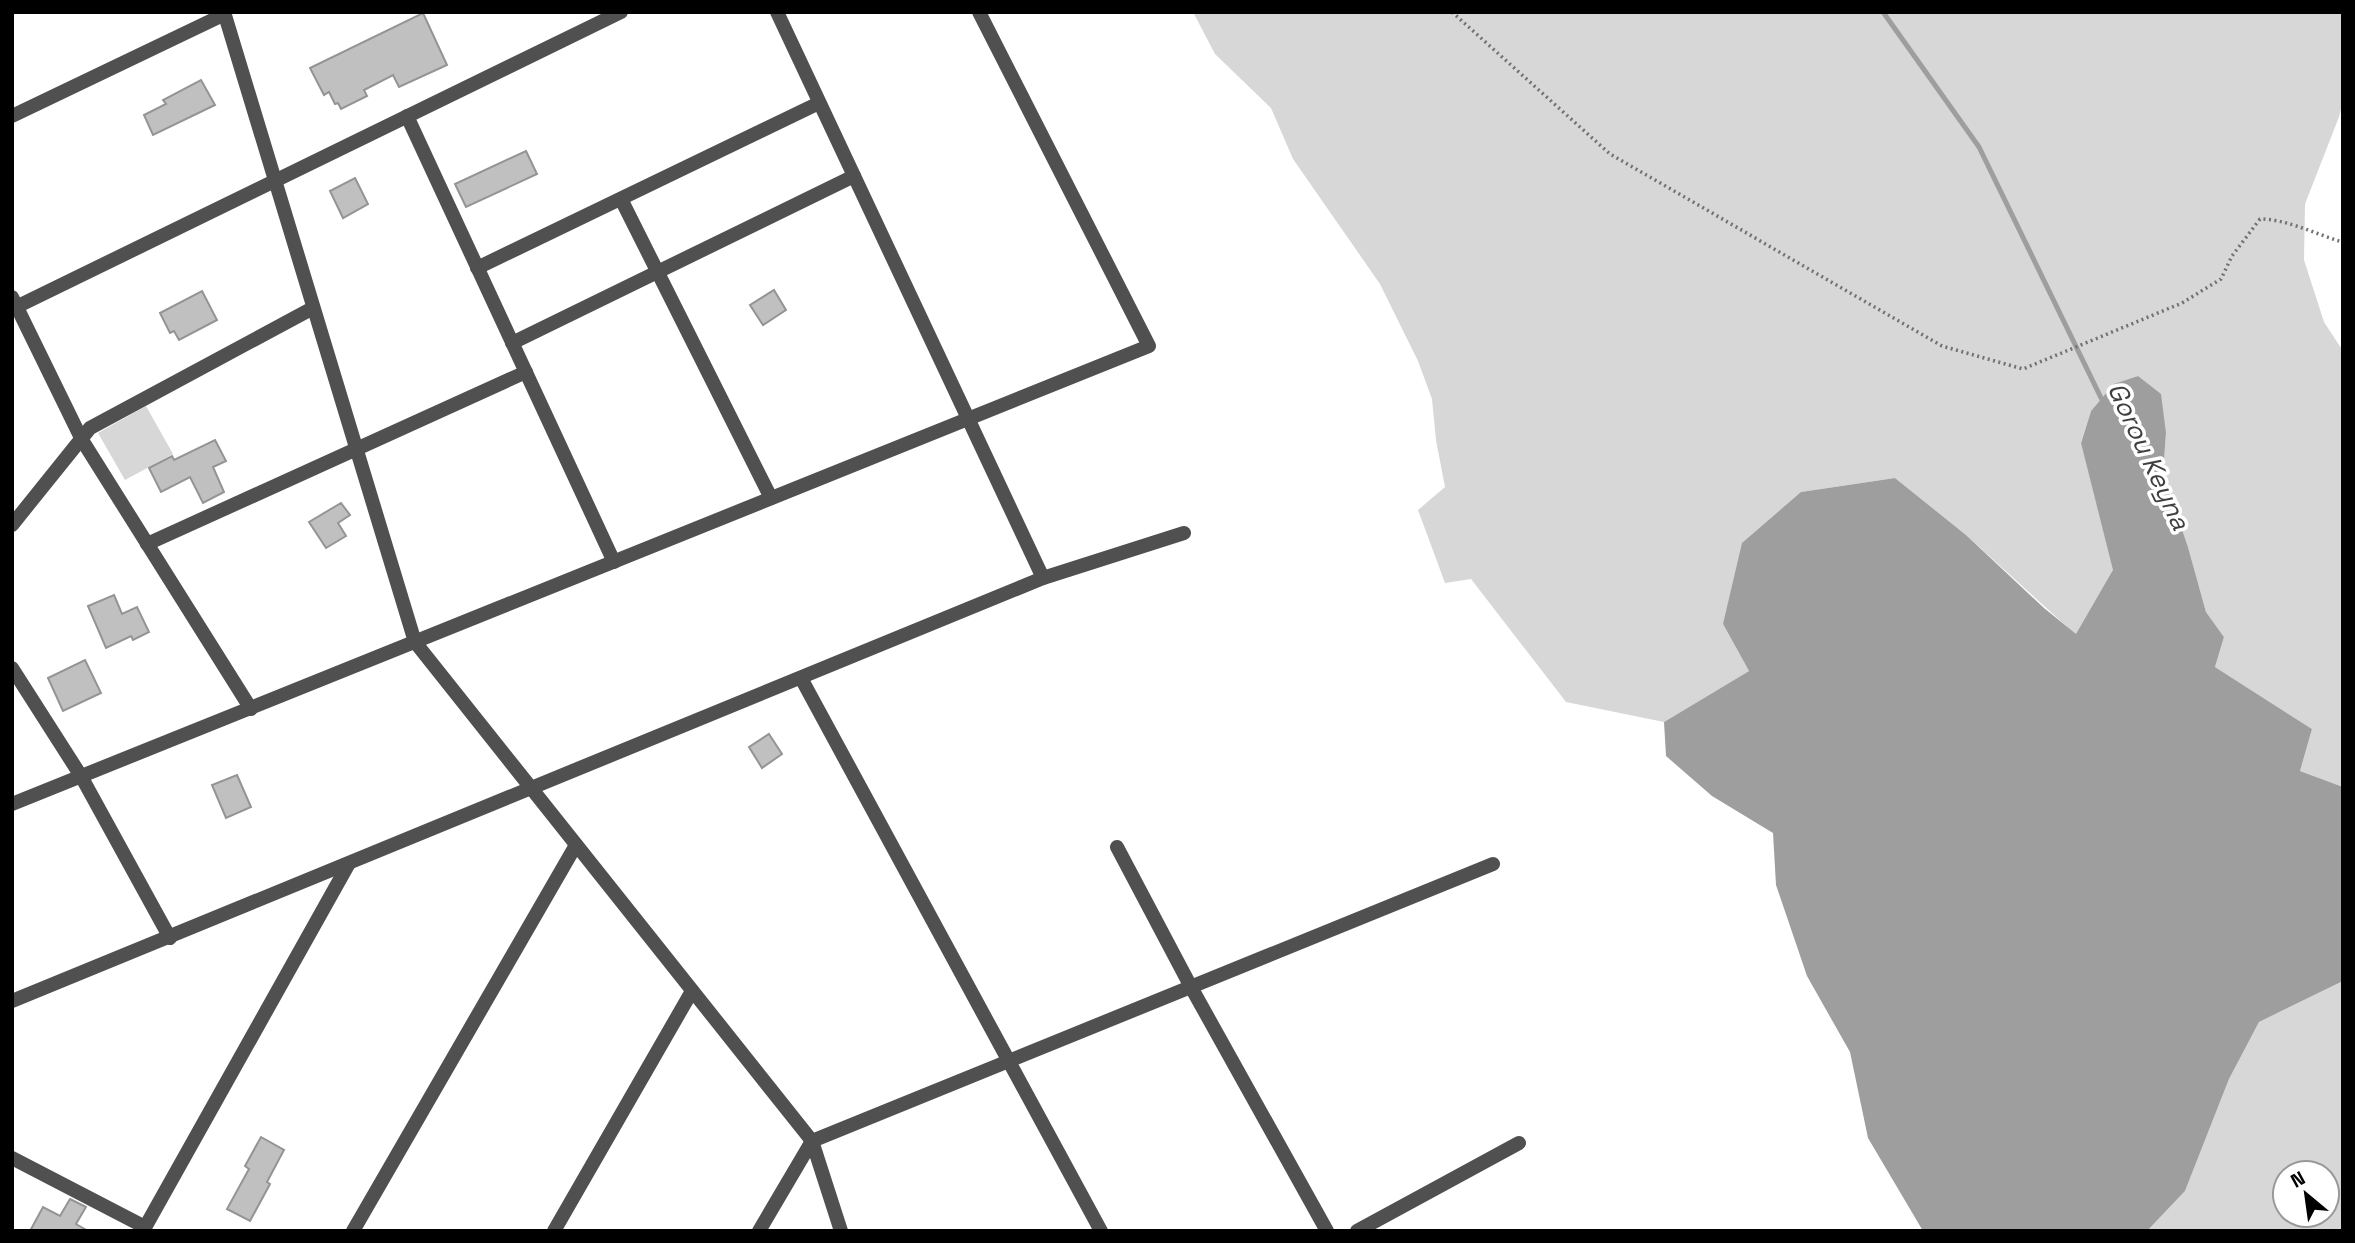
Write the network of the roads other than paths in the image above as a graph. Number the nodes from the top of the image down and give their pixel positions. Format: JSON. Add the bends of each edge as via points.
{"nodes":[{"id":1,"x":621,"y":12,"type":"edge"},
{"id":2,"x":777,"y":12,"type":"edge"},
{"id":3,"x":979,"y":12,"type":"edge"},
{"id":4,"x":224,"y":13,"type":"edge"},
{"id":5,"x":820,"y":103,"type":"junction"},
{"id":6,"x":12,"y":116,"type":"edge"},
{"id":7,"x":407,"y":116,"type":"junction"},
{"id":8,"x":854,"y":176,"type":"junction"},
{"id":9,"x":275,"y":180,"type":"junction"},
{"id":10,"x":621,"y":199,"type":"junction"},
{"id":11,"x":477,"y":268,"type":"junction"},
{"id":12,"x":658,"y":272,"type":"junction"},
{"id":13,"x":14,"y":304,"type":"edge"},
{"id":14,"x":313,"y":308,"type":"junction"},
{"id":15,"x":512,"y":343,"type":"junction"},
{"id":16,"x":526,"y":372,"type":"junction"},
{"id":17,"x":968,"y":419,"type":"junction"},
{"id":18,"x":82,"y":440,"type":"junction"},
{"id":19,"x":356,"y":449,"type":"junction"},
{"id":20,"x":772,"y":498,"type":"junction"},
{"id":21,"x":12,"y":525,"type":"edge"},
{"id":22,"x":1184,"y":533,"type":"dead end"},
{"id":23,"x":147,"y":544,"type":"junction"},
{"id":24,"x":614,"y":562,"type":"junction"},
{"id":25,"x":1043,"y":578,"type":"junction"},
{"id":26,"x":415,"y":642,"type":"junction"},
{"id":27,"x":12,"y":668,"type":"edge"},
{"id":28,"x":801,"y":678,"type":"junction"},
{"id":29,"x":251,"y":709,"type":"junction"},
{"id":30,"x":81,"y":776,"type":"junction"},
{"id":31,"x":531,"y":789,"type":"junction"},
{"id":32,"x":12,"y":804,"type":"edge"},
{"id":33,"x":576,"y":845,"type":"junction"},
{"id":34,"x":1117,"y":847,"type":"dead end"},
{"id":35,"x":1493,"y":864,"type":"dead end"},
{"id":36,"x":348,"y":865,"type":"junction"},
{"id":37,"x":170,"y":938,"type":"junction"},
{"id":38,"x":1191,"y":987,"type":"junction"},
{"id":39,"x":692,"y":991,"type":"junction"},
{"id":40,"x":12,"y":1001,"type":"edge"},
{"id":41,"x":1008,"y":1061,"type":"junction"},
{"id":42,"x":812,"y":1141,"type":"junction"},
{"id":43,"x":1519,"y":1143,"type":"dead end"},
{"id":44,"x":12,"y":1158,"type":"edge"},
{"id":45,"x":144,"y":1229,"type":"edge"},
{"id":46,"x":353,"y":1231,"type":"edge"},
{"id":47,"x":554,"y":1231,"type":"edge"},
{"id":48,"x":759,"y":1231,"type":"edge"},
{"id":49,"x":841,"y":1231,"type":"edge"},
{"id":50,"x":1101,"y":1231,"type":"edge"},
{"id":51,"x":1327,"y":1231,"type":"edge"},
{"id":52,"x":1357,"y":1231,"type":"edge"}],
"edges":[{"from":1,"to":7,"type":"street"},
{"from":2,"to":5,"type":"street"},
{"from":3,"to":17,"type":"street","via":[[1149,345]]},
{"from":4,"to":6,"type":"street"},
{"from":4,"to":9,"type":"street"},
{"from":5,"to":8,"type":"street"},
{"from":5,"to":10,"type":"street"},
{"from":7,"to":9,"type":"street"},
{"from":7,"to":11,"type":"street"},
{"from":8,"to":12,"type":"street"},
{"from":8,"to":17,"type":"street"},
{"from":9,"to":13,"type":"street"},
{"from":9,"to":14,"type":"street"},
{"from":10,"to":11,"type":"street"},
{"from":10,"to":12,"type":"street"},
{"from":11,"to":15,"type":"street"},
{"from":12,"to":15,"type":"street"},
{"from":12,"to":20,"type":"street"},
{"from":13,"to":18,"type":"street"},
{"from":14,"to":18,"type":"street","via":[[90,428]]},
{"from":14,"to":19,"type":"street"},
{"from":15,"to":16,"type":"street"},
{"from":16,"to":19,"type":"street"},
{"from":16,"to":24,"type":"street"},
{"from":17,"to":20,"type":"street"},
{"from":17,"to":25,"type":"street"},
{"from":18,"to":21,"type":"street"},
{"from":18,"to":23,"type":"street"},
{"from":19,"to":23,"type":"street"},
{"from":19,"to":26,"type":"street"},
{"from":20,"to":24,"type":"street"},
{"from":22,"to":25,"type":"street"},
{"from":23,"to":29,"type":"street"},
{"from":24,"to":26,"type":"street"},
{"from":25,"to":28,"type":"street"},
{"from":26,"to":29,"type":"street"},
{"from":26,"to":31,"type":"street"},
{"from":27,"to":30,"type":"street"},
{"from":28,"to":31,"type":"street"},
{"from":28,"to":41,"type":"street"},
{"from":29,"to":30,"type":"street"},
{"from":30,"to":32,"type":"street"},
{"from":30,"to":37,"type":"street"},
{"from":31,"to":33,"type":"street"},
{"from":31,"to":36,"type":"street"},
{"from":33,"to":39,"type":"street"},
{"from":33,"to":46,"type":"street"},
{"from":34,"to":38,"type":"street"},
{"from":35,"to":38,"type":"street"},
{"from":36,"to":37,"type":"street"},
{"from":36,"to":45,"type":"street"},
{"from":37,"to":40,"type":"street"},
{"from":38,"to":41,"type":"street"},
{"from":38,"to":51,"type":"street"},
{"from":39,"to":42,"type":"street"},
{"from":39,"to":47,"type":"street"},
{"from":41,"to":42,"type":"street"},
{"from":41,"to":50,"type":"street"},
{"from":42,"to":48,"type":"street"},
{"from":42,"to":49,"type":"street"},
{"from":43,"to":52,"type":"street"},
{"from":44,"to":45,"type":"street"}]}
